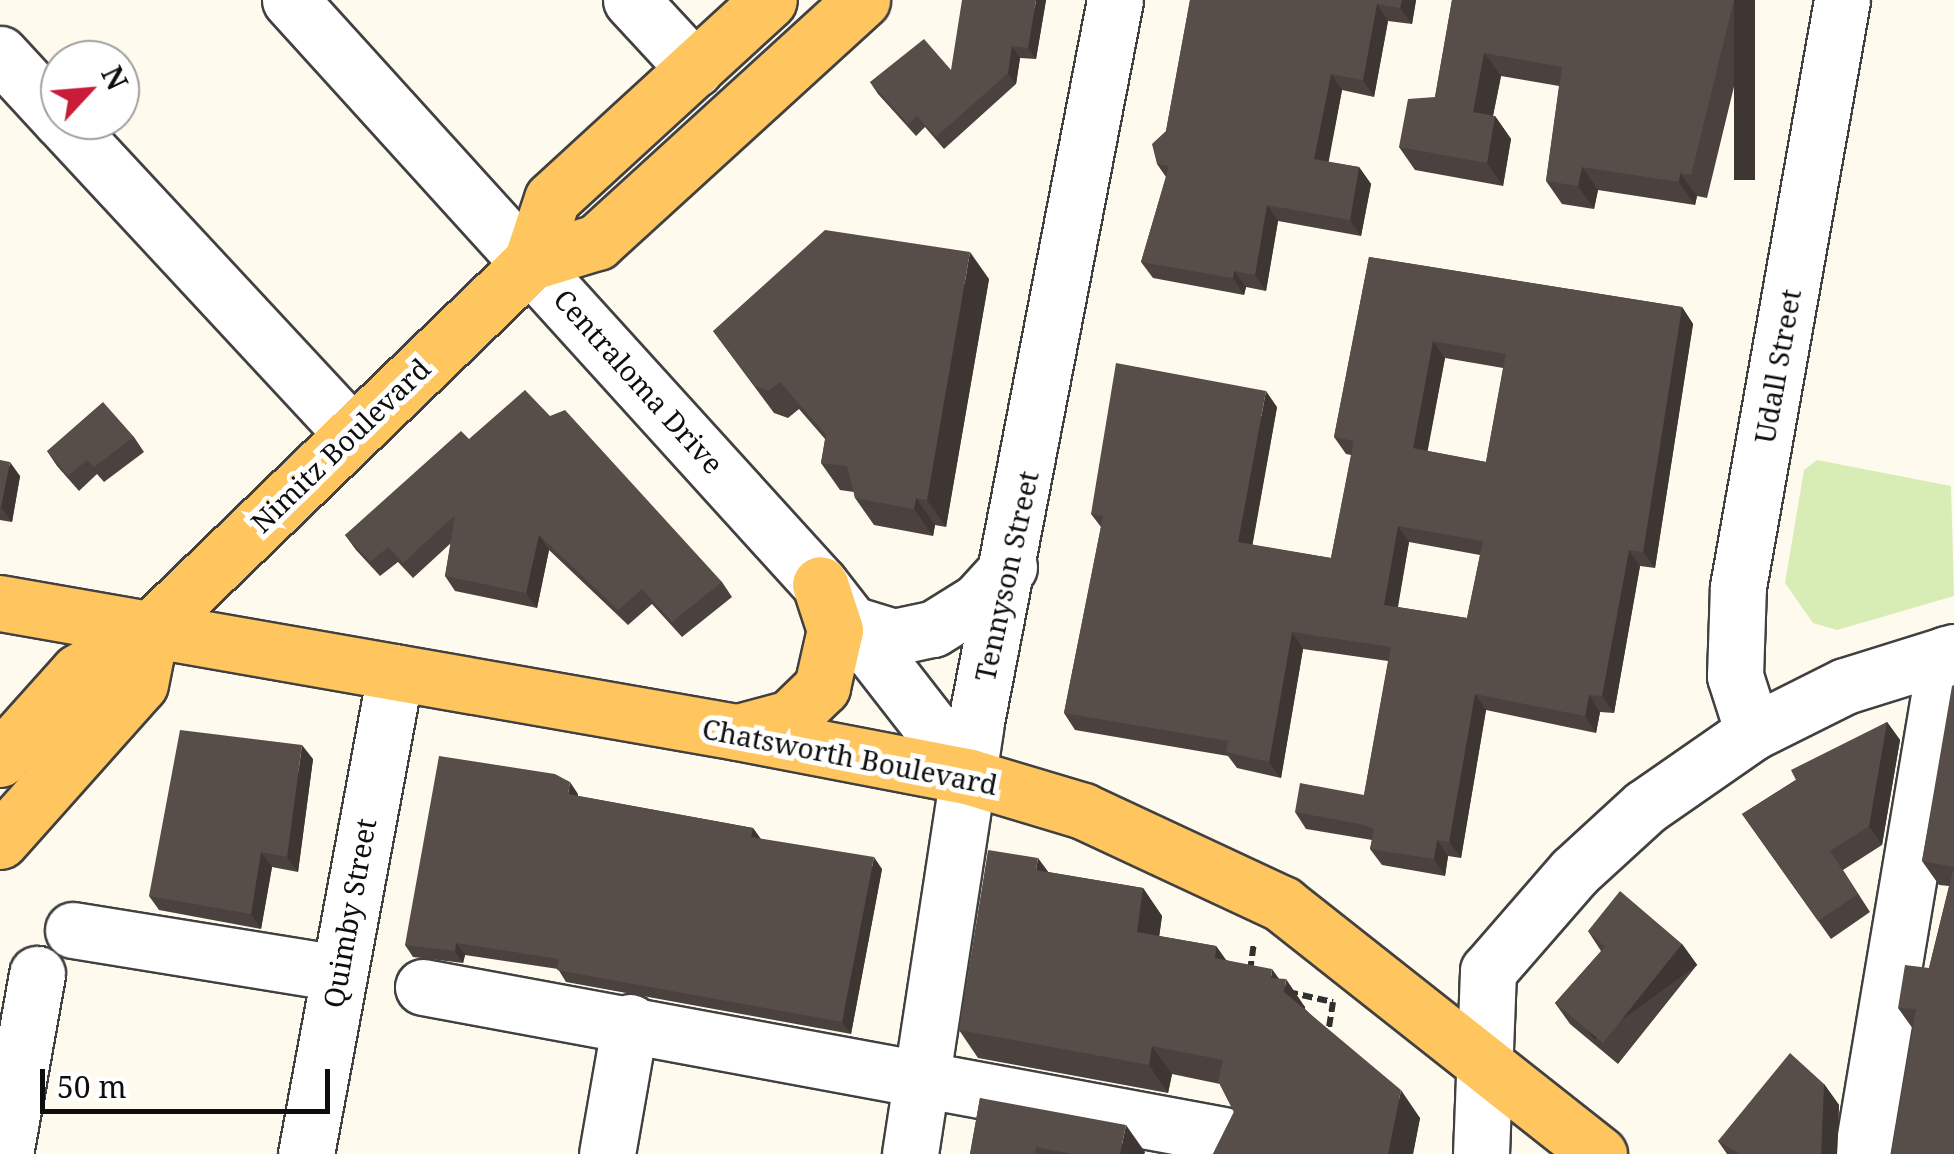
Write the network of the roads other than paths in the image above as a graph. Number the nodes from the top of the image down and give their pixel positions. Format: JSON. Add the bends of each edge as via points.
{"nodes":[{"id":1,"x":290,"y":0,"type":"edge"},
{"id":2,"x":631,"y":0,"type":"edge"},
{"id":3,"x":769,"y":0,"type":"edge"},
{"id":4,"x":862,"y":0,"type":"edge"},
{"id":5,"x":1115,"y":0,"type":"edge"},
{"id":6,"x":1842,"y":0,"type":"edge"},
{"id":7,"x":0,"y":54,"type":"edge"},
{"id":8,"x":694,"y":70,"type":"junction"},
{"id":9,"x":40,"y":98,"type":"edge"},
{"id":10,"x":79,"y":140,"type":"edge"},
{"id":11,"x":531,"y":262,"type":"junction"},
{"id":12,"x":351,"y":432,"type":"junction"},
{"id":13,"x":1009,"y":566,"type":"junction"},
{"id":14,"x":820,"y":584,"type":"junction"},
{"id":15,"x":0,"y":603,"type":"edge"},
{"id":16,"x":855,"y":625,"type":"junction"},
{"id":17,"x":150,"y":629,"type":"junction"},
{"id":18,"x":1950,"y":653,"type":"edge"},
{"id":19,"x":394,"y":672,"type":"junction"},
{"id":20,"x":737,"y":732,"type":"junction"},
{"id":21,"x":1752,"y":732,"type":"junction"},
{"id":22,"x":0,"y":759,"type":"edge"},
{"id":23,"x":970,"y":777,"type":"junction"},
{"id":24,"x":0,"y":841,"type":"edge"},
{"id":25,"x":73,"y":930,"type":"dead end"},
{"id":26,"x":338,"y":973,"type":"junction"},
{"id":27,"x":37,"y":974,"type":"dead end"},
{"id":28,"x":423,"y":987,"type":"dead end"},
{"id":29,"x":630,"y":1022,"type":"junction"},
{"id":30,"x":1488,"y":1068,"type":"junction"},
{"id":31,"x":925,"y":1076,"type":"junction"},
{"id":32,"x":1223,"y":1135,"type":"edge"},
{"id":33,"x":5,"y":1154,"type":"edge"},
{"id":34,"x":306,"y":1154,"type":"edge"},
{"id":35,"x":607,"y":1154,"type":"edge"},
{"id":36,"x":910,"y":1154,"type":"edge"},
{"id":37,"x":1481,"y":1154,"type":"edge"},
{"id":38,"x":1598,"y":1154,"type":"edge"},
{"id":39,"x":1862,"y":1154,"type":"edge"}],
"edges":[{"from":1,"to":11,"type":"street","name":"Centraloma Drive"},
{"from":2,"to":8,"type":"street"},
{"from":3,"to":8,"type":"main road","name":"Nimitz Boulevard"},
{"from":4,"to":11,"type":"main road","name":"Nimitz Boulevard","via":[[597,242]]},
{"from":5,"to":13,"type":"street","name":"Tennyson Street"},
{"from":6,"to":21,"type":"street","name":"Udall Street","via":[[1738,586],[1735,676]]},
{"from":7,"to":9,"type":"street"},
{"from":8,"to":11,"type":"main road","name":"Nimitz Boulevard","via":[[552,200]]},
{"from":10,"to":12,"type":"street"},
{"from":11,"to":12,"type":"main road","name":"Nimitz Boulevard"},
{"from":11,"to":14,"type":"street","name":"Centraloma Drive"},
{"from":12,"to":17,"type":"main road","name":"Nimitz Boulevard"},
{"from":13,"to":16,"type":"street","via":[[978,601],[933,628],[894,637]]},
{"from":13,"to":23,"type":"street","name":"Tennyson Street"},
{"from":14,"to":16,"type":"street","name":"Centraloma Drive"},
{"from":14,"to":20,"type":"main road","via":[[835,630],[822,688],[790,718]]},
{"from":15,"to":17,"type":"main road","name":"Chatsworth Boulevard"},
{"from":16,"to":23,"type":"street","name":"Centraloma Drive"},
{"from":17,"to":19,"type":"main road","name":"Chatsworth Boulevard"},
{"from":17,"to":22,"type":"main road","name":"Nimitz Boulevard","via":[[78,672]]},
{"from":17,"to":24,"type":"main road","via":[[140,684]]},
{"from":18,"to":21,"type":"street","via":[[1845,686]]},
{"from":18,"to":39,"type":"street"},
{"from":19,"to":20,"type":"main road","name":"Chatsworth Boulevard"},
{"from":19,"to":26,"type":"street","name":"Quimby Street"},
{"from":20,"to":23,"type":"main road","name":"Chatsworth Boulevard"},
{"from":21,"to":30,"type":"street","via":[[1616,830],[1488,971]]},
{"from":23,"to":30,"type":"main road","name":"Chatsworth Boulevard","via":[[1131,828],[1251,884]]},
{"from":23,"to":31,"type":"street","name":"Tennyson Street"},
{"from":25,"to":26,"type":"street"},
{"from":26,"to":34,"type":"street","name":"Quimby Street"},
{"from":27,"to":33,"type":"street"},
{"from":28,"to":29,"type":"street"},
{"from":29,"to":31,"type":"street"},
{"from":29,"to":35,"type":"street"},
{"from":30,"to":37,"type":"street"},
{"from":30,"to":38,"type":"main road","name":"Chatsworth Boulevard"},
{"from":31,"to":32,"type":"street"},
{"from":31,"to":36,"type":"street","name":"Tennyson Street"}]}
